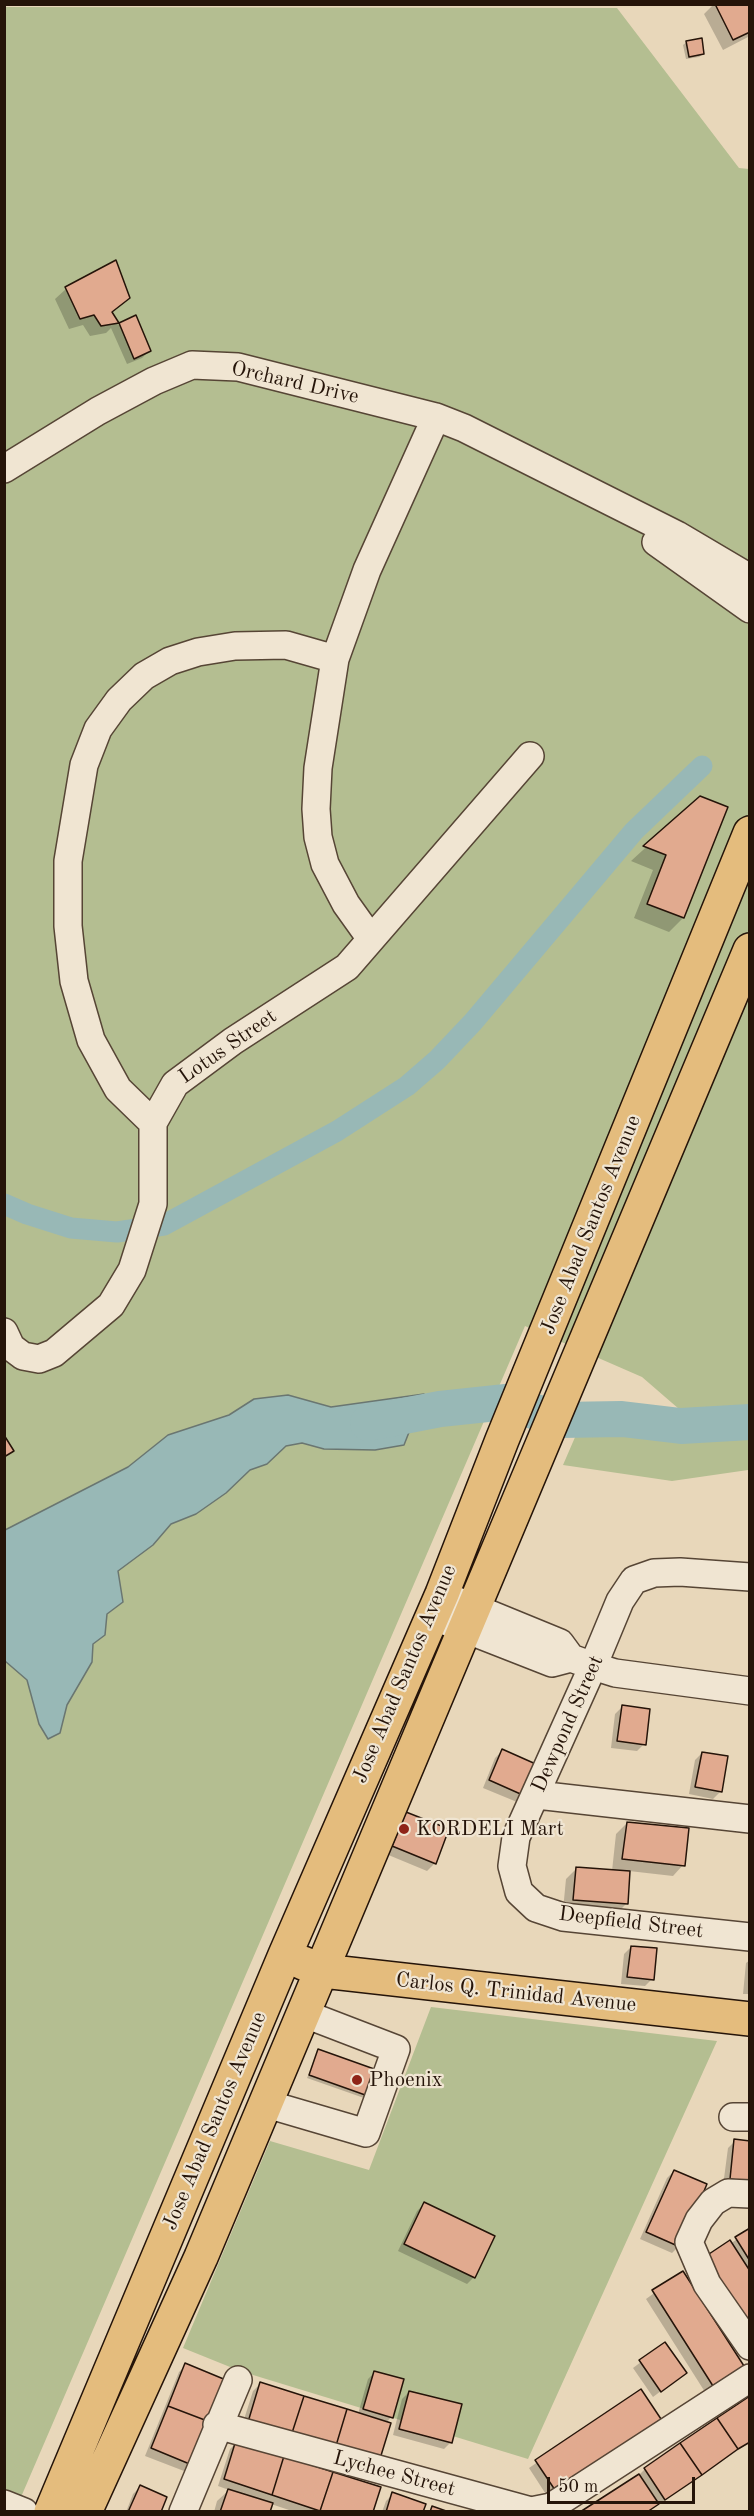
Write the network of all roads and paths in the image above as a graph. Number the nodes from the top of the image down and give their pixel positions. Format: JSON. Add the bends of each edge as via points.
{"nodes":[{"id":1,"x":436,"y":417,"type":"junction"},
{"id":2,"x":464,"y":428,"type":"junction"},
{"id":3,"x":4,"y":469,"type":"edge"},
{"id":4,"x":749,"y":576,"type":"edge"},
{"id":5,"x":750,"y":609,"type":"edge"},
{"id":6,"x":335,"y":659,"type":"junction"},
{"id":7,"x":530,"y":756,"type":"dead end"},
{"id":8,"x":750,"y":833,"type":"edge"},
{"id":9,"x":371,"y":939,"type":"junction"},
{"id":10,"x":750,"y":950,"type":"edge"},
{"id":11,"x":153,"y":1123,"type":"junction"},
{"id":12,"x":8,"y":1340,"type":"edge"},
{"id":13,"x":750,"y":1577,"type":"edge"},
{"id":14,"x":437,"y":1605,"type":"junction"},
{"id":15,"x":471,"y":1618,"type":"junction"},
{"id":16,"x":582,"y":1662,"type":"junction"},
{"id":17,"x":750,"y":1691,"type":"edge"},
{"id":18,"x":537,"y":1795,"type":"junction"},
{"id":19,"x":750,"y":1819,"type":"edge"},
{"id":20,"x":519,"y":1892,"type":"joint"},
{"id":21,"x":750,"y":1937,"type":"edge"},
{"id":22,"x":285,"y":1955,"type":"junction"},
{"id":23,"x":323,"y":1971,"type":"junction"},
{"id":24,"x":305,"y":2014,"type":"junction"},
{"id":25,"x":750,"y":2019,"type":"edge"},
{"id":26,"x":267,"y":2104,"type":"junction"},
{"id":27,"x":750,"y":2194,"type":"edge"},
{"id":28,"x":750,"y":2346,"type":"edge"},
{"id":29,"x":750,"y":2378,"type":"edge"},
{"id":30,"x":238,"y":2380,"type":"dead end"},
{"id":31,"x":217,"y":2425,"type":"junction"},
{"id":32,"x":4,"y":2504,"type":"edge"},
{"id":33,"x":24,"y":2511,"type":"edge"},
{"id":34,"x":51,"y":2511,"type":"edge"},
{"id":35,"x":85,"y":2511,"type":"edge"},
{"id":36,"x":183,"y":2511,"type":"edge"}],
"edges":[{"from":1,"to":2,"type":"street","name":"Orchard Drive"},
{"from":1,"to":3,"type":"street","name":"Orchard Drive","via":[[238,367],[192,365],[98,411]]},
{"from":1,"to":6,"type":"street","via":[[367,570]]},
{"from":2,"to":4,"type":"street","name":"Orchard Drive","via":[[677,535]]},
{"from":2,"to":5,"type":"street","name":"Orchard Drive","via":[[669,550]]},
{"from":6,"to":9,"type":"street","via":[[318,768],[318,837],[346,904]]},
{"from":6,"to":11,"type":"street","via":[[286,645],[235,646],[198,652],[170,661],[144,676],[119,700],[98,729],[84,765],[68,861],[68,926],[74,981],[91,1040],[118,1089]]},
{"from":7,"to":9,"type":"street","name":"Lotus Street"},
{"from":8,"to":14,"type":"main road","name":"Jose Abad Santos Avenue"},
{"from":9,"to":11,"type":"street","name":"Lotus Street","via":[[347,967],[175,1084]]},
{"from":10,"to":15,"type":"main road","name":"Jose Abad Santos Avenue"},
{"from":11,"to":12,"type":"street","name":"Lotus Street","via":[[153,1204],[132,1270],[111,1305],[54,1353],[39,1359],[23,1356]]},
{"from":13,"to":16,"type":"street","name":"Dewpond Street","via":[[680,1572],[654,1573],[634,1580]]},
{"from":14,"to":15,"type":"street"},
{"from":14,"to":22,"type":"main road","name":"Jose Abad Santos Avenue"},
{"from":15,"to":16,"type":"street","via":[[552,1663]]},
{"from":15,"to":23,"type":"main road","name":"Jose Abad Santos Avenue"},
{"from":16,"to":17,"type":"street","via":[[615,1673]]},
{"from":16,"to":18,"type":"street","name":"Dewpond Street"},
{"from":18,"to":19,"type":"street"},
{"from":18,"to":20,"type":"street","name":"Dewpond Street","via":[[516,1837],[512,1866]]},
{"from":20,"to":21,"type":"street","name":"Deepfield Street","via":[[536,1908],[563,1917]]},
{"from":22,"to":23,"type":"main road","name":"Carlos Q. Trinidad Avenue"},
{"from":22,"to":34,"type":"main road","name":"Jose Abad Santos Avenue"},
{"from":23,"to":24,"type":"main road","name":"Jose Abad Santos Avenue"},
{"from":23,"to":25,"type":"main road","name":"Carlos Q. Trinidad Avenue"},
{"from":24,"to":26,"type":"main road","name":"Jose Abad Santos Avenue"},
{"from":24,"to":26,"type":"street","via":[[396,2049],[366,2133]]},
{"from":26,"to":35,"type":"main road","name":"Jose Abad Santos Avenue"},
{"from":27,"to":28,"type":"street","via":[[728,2193],[713,2202],[689,2242],[707,2284]]},
{"from":29,"to":31,"type":"street","name":"Lychee Street","via":[[551,2508],[531,2511]]},
{"from":30,"to":31,"type":"street"},
{"from":31,"to":36,"type":"street"},
{"from":32,"to":33,"type":"street"}]}
